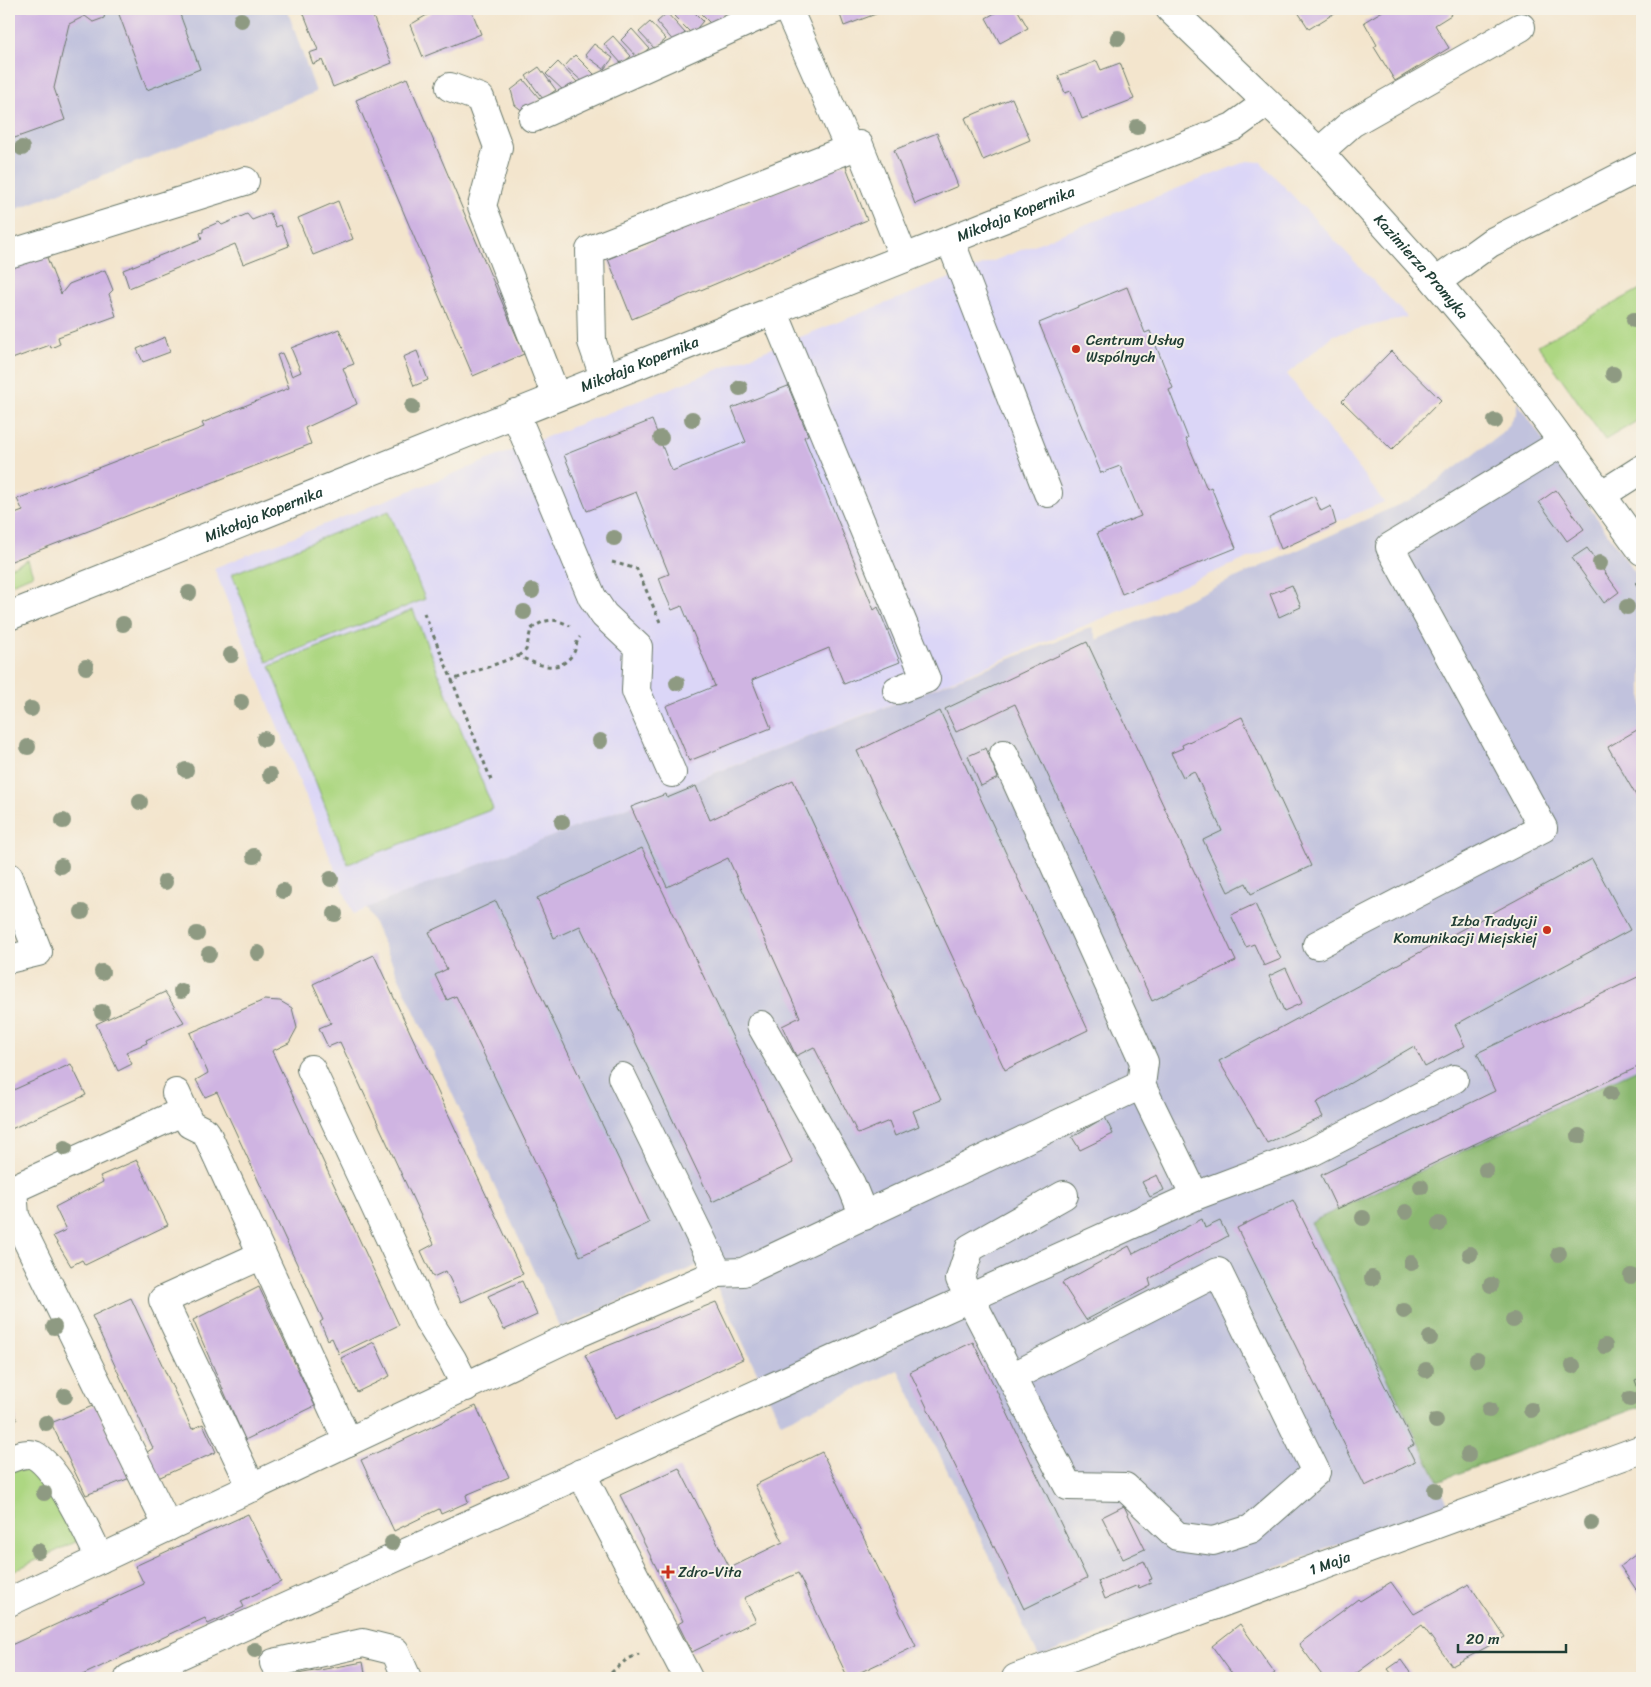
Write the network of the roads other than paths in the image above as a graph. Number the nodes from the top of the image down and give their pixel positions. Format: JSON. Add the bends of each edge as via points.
{"nodes":[{"id":1,"x":775,"y":9,"type":"edge"},
{"id":2,"x":788,"y":9,"type":"edge"},
{"id":3,"x":1170,"y":9,"type":"edge"},
{"id":4,"x":1521,"y":28,"type":"dead end"},
{"id":5,"x":450,"y":87,"type":"dead end"},
{"id":6,"x":1266,"y":103,"type":"junction"},
{"id":7,"x":533,"y":118,"type":"dead end"},
{"id":8,"x":849,"y":148,"type":"junction"},
{"id":9,"x":1318,"y":152,"type":"junction"},
{"id":10,"x":1642,"y":166,"type":"edge"},
{"id":11,"x":245,"y":181,"type":"dead end"},
{"id":12,"x":950,"y":240,"type":"junction"},
{"id":13,"x":9,"y":254,"type":"edge"},
{"id":14,"x":904,"y":258,"type":"junction"},
{"id":15,"x":1436,"y":282,"type":"junction"},
{"id":16,"x":773,"y":310,"type":"junction"},
{"id":17,"x":604,"y":377,"type":"junction"},
{"id":18,"x":556,"y":396,"type":"junction"},
{"id":19,"x":514,"y":413,"type":"junction"},
{"id":20,"x":1563,"y":442,"type":"junction"},
{"id":21,"x":1642,"y":469,"type":"edge"},
{"id":22,"x":1048,"y":493,"type":"dead end"},
{"id":23,"x":1601,"y":495,"type":"junction"},
{"id":24,"x":1642,"y":551,"type":"edge"},
{"id":25,"x":9,"y":616,"type":"edge"},
{"id":26,"x":897,"y":690,"type":"dead end"},
{"id":27,"x":1004,"y":754,"type":"dead end"},
{"id":28,"x":672,"y":773,"type":"dead end"},
{"id":29,"x":9,"y":877,"type":"edge"},
{"id":30,"x":1317,"y":945,"type":"dead end"},
{"id":31,"x":9,"y":959,"type":"edge"},
{"id":32,"x":761,"y":1026,"type":"dead end"},
{"id":33,"x":311,"y":1069,"type":"dead end"},
{"id":34,"x":622,"y":1077,"type":"dead end"},
{"id":35,"x":1454,"y":1079,"type":"dead end"},
{"id":36,"x":1141,"y":1085,"type":"junction"},
{"id":37,"x":1064,"y":1195,"type":"dead end"},
{"id":38,"x":1195,"y":1196,"type":"junction"},
{"id":39,"x":864,"y":1216,"type":"junction"},
{"id":40,"x":262,"y":1255,"type":"junction"},
{"id":41,"x":718,"y":1272,"type":"junction"},
{"id":42,"x":972,"y":1298,"type":"junction"},
{"id":43,"x":1012,"y":1378,"type":"junction"},
{"id":44,"x":466,"y":1387,"type":"junction"},
{"id":45,"x":348,"y":1442,"type":"junction"},
{"id":46,"x":1642,"y":1449,"type":"edge"},
{"id":47,"x":9,"y":1459,"type":"edge"},
{"id":48,"x":581,"y":1474,"type":"junction"},
{"id":49,"x":252,"y":1488,"type":"junction"},
{"id":50,"x":168,"y":1527,"type":"junction"},
{"id":51,"x":100,"y":1558,"type":"junction"},
{"id":52,"x":9,"y":1602,"type":"edge"},
{"id":53,"x":274,"y":1663,"type":"dead end"},
{"id":54,"x":129,"y":1678,"type":"edge"},
{"id":55,"x":407,"y":1678,"type":"edge"},
{"id":56,"x":688,"y":1678,"type":"edge"},
{"id":57,"x":1016,"y":1678,"type":"edge"}],
"edges":[{"from":1,"to":7,"type":"street"},
{"from":2,"to":8,"type":"street"},
{"from":3,"to":6,"type":"street","name":"Kazimierza Promyka"},
{"from":4,"to":9,"type":"street","via":[[1352,123]]},
{"from":5,"to":18,"type":"street","via":[[480,98],[498,147],[482,206]]},
{"from":6,"to":9,"type":"street","name":"Kazimierza Promyka"},
{"from":6,"to":12,"type":"street","name":"Mikołaja Kopernika","via":[[1232,127]]},
{"from":8,"to":14,"type":"street","via":[[859,145]]},
{"from":8,"to":17,"type":"street","via":[[590,250],[592,342]]},
{"from":9,"to":15,"type":"street","name":"Kazimierza Promyka"},
{"from":10,"to":15,"type":"street","via":[[1490,243],[1458,263]]},
{"from":11,"to":13,"type":"street"},
{"from":12,"to":14,"type":"street","name":"Mikołaja Kopernika"},
{"from":12,"to":22,"type":"street"},
{"from":14,"to":16,"type":"street","name":"Mikołaja Kopernika"},
{"from":15,"to":20,"type":"street","name":"Kazimierza Promyka","via":[[1510,370]]},
{"from":16,"to":17,"type":"street","name":"Mikołaja Kopernika"},
{"from":16,"to":26,"type":"street","via":[[926,678]]},
{"from":17,"to":18,"type":"street","name":"Mikołaja Kopernika"},
{"from":18,"to":19,"type":"street","name":"Mikołaja Kopernika"},
{"from":19,"to":25,"type":"street","name":"Mikołaja Kopernika"},
{"from":19,"to":28,"type":"street","via":[[592,597],[604,615],[638,647],[636,691]]},
{"from":20,"to":23,"type":"street","name":"Kazimierza Promyka"},
{"from":20,"to":30,"type":"street","via":[[1390,548],[1543,828]]},
{"from":21,"to":23,"type":"street"},
{"from":23,"to":24,"type":"street","name":"Kazimierza Promyka"},
{"from":27,"to":36,"type":"street","via":[[1144,1062]]},
{"from":29,"to":31,"type":"street","via":[[38,952]]},
{"from":32,"to":39,"type":"street","via":[[851,1184]]},
{"from":33,"to":44,"type":"street","via":[[428,1320]]},
{"from":34,"to":41,"type":"street"},
{"from":35,"to":38,"type":"street","via":[[1312,1152]]},
{"from":36,"to":38,"type":"street"},
{"from":36,"to":39,"type":"street"},
{"from":37,"to":42,"type":"street","via":[[970,1248],[960,1279]]},
{"from":38,"to":42,"type":"street"},
{"from":39,"to":41,"type":"street","via":[[743,1272]]},
{"from":40,"to":45,"type":"street"},
{"from":40,"to":49,"type":"street","via":[[163,1300]]},
{"from":40,"to":50,"type":"street","via":[[206,1132],[190,1124],[180,1102],[13,1189],[16,1216]]},
{"from":41,"to":44,"type":"street"},
{"from":42,"to":43,"type":"street"},
{"from":42,"to":48,"type":"street"},
{"from":43,"to":43,"type":"street","via":[[1068,1486],[1125,1488],[1177,1536],[1213,1541],[1251,1529],[1316,1472],[1218,1272]]},
{"from":44,"to":45,"type":"street"},
{"from":45,"to":49,"type":"street"},
{"from":46,"to":57,"type":"street","name":"1 Maja"},
{"from":47,"to":51,"type":"street","via":[[17,1455],[33,1455],[49,1467]]},
{"from":48,"to":54,"type":"street"},
{"from":48,"to":56,"type":"street"},
{"from":49,"to":50,"type":"street"},
{"from":50,"to":51,"type":"street"},
{"from":51,"to":52,"type":"street"},
{"from":53,"to":55,"type":"street","via":[[363,1643],[395,1651]]}]}
